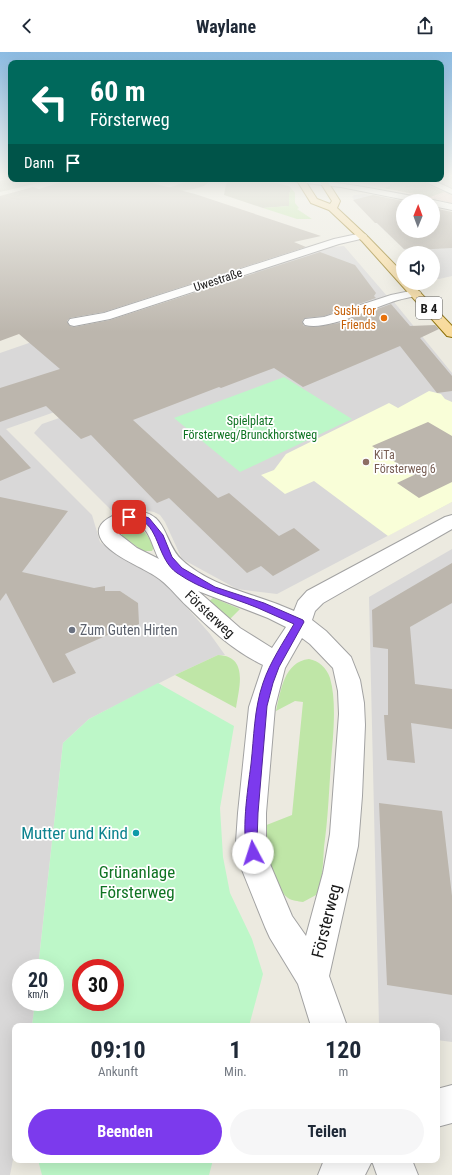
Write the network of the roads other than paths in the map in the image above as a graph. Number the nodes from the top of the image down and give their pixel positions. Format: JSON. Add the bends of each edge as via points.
{"nodes":[{"id":1,"x":354,"y":226,"type":"edge"},
{"id":2,"x":362,"y":236,"type":"junction"},
{"id":3,"x":396,"y":272,"type":"edge"},
{"id":4,"x":412,"y":290,"type":"edge"},
{"id":5,"x":415,"y":293,"type":"junction"},
{"id":6,"x":74,"y":322,"type":"dead end"},
{"id":7,"x":309,"y":322,"type":"dead end"},
{"id":8,"x":452,"y":333,"type":"edge"},
{"id":9,"x":452,"y":521,"type":"edge"},
{"id":10,"x":300,"y":622,"type":"junction"},
{"id":11,"x":277,"y":661,"type":"junction"},
{"id":12,"x":312,"y":976,"type":"junction"},
{"id":13,"x":328,"y":1023,"type":"edge"},
{"id":14,"x":452,"y":1104,"type":"edge"},
{"id":15,"x":440,"y":1107,"type":"edge"},
{"id":16,"x":349,"y":1163,"type":"edge"},
{"id":17,"x":392,"y":1163,"type":"edge"},
{"id":18,"x":338,"y":1175,"type":"edge"},
{"id":19,"x":398,"y":1175,"type":"edge"}],
"edges":[{"from":1,"to":2,"type":"main road"},
{"from":2,"to":3,"type":"main road"},
{"from":2,"to":6,"type":"street","name":"Uwestraße","via":[[337,241],[106,316]]},
{"from":4,"to":5,"type":"main road","number":"B 4"},
{"from":5,"to":7,"type":"street","via":[[324,320]]},
{"from":5,"to":8,"type":"main road","number":"B 4"},
{"from":9,"to":10,"type":"street","name":"Försterweg","via":[[315,597],[306,607]]},
{"from":10,"to":11,"type":"street","name":"Försterweg"},
{"from":10,"to":11,"type":"street","name":"Försterweg","via":[[261,605],[212,589],[179,570],[168,559],[159,535],[146,520],[129,517],[112,525],[109,536],[116,543],[168,574],[234,637]]},
{"from":10,"to":12,"type":"street","name":"Försterweg","via":[[321,638],[345,668],[352,715],[342,858]]},
{"from":11,"to":12,"type":"street","name":"Försterweg","via":[[262,706],[251,842],[255,865],[281,927]]},
{"from":12,"to":13,"type":"street","name":"Försterweg"},
{"from":14,"to":15,"type":"street"},
{"from":16,"to":18,"type":"street"},
{"from":17,"to":19,"type":"street"}]}
